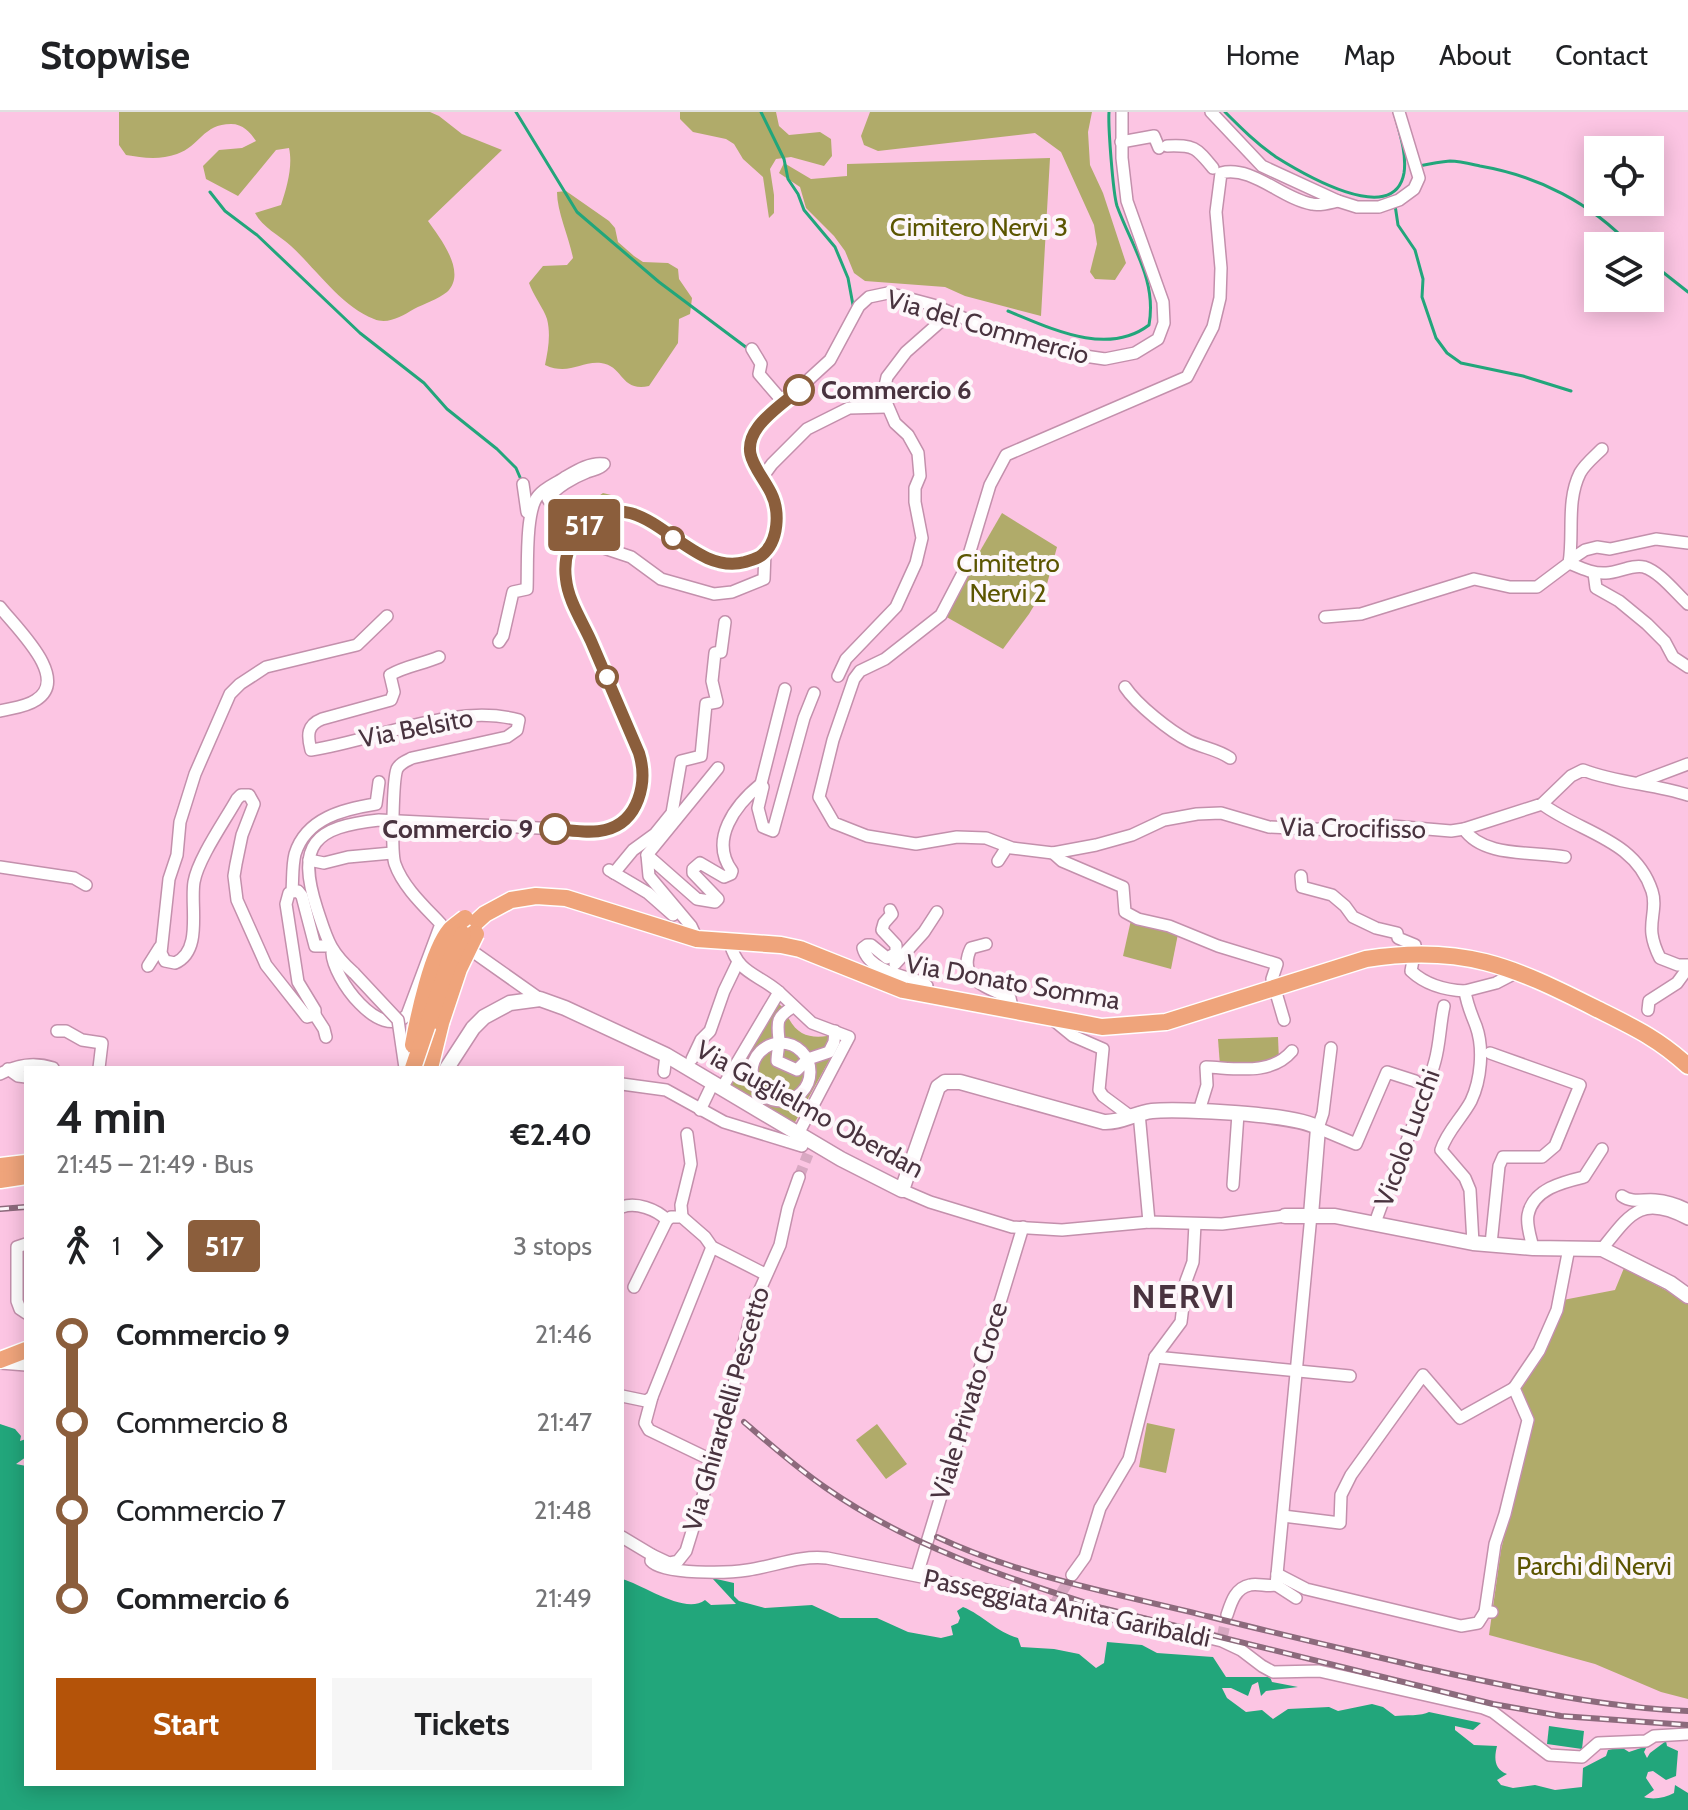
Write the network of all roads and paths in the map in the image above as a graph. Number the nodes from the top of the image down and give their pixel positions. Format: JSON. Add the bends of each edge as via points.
{"nodes":[{"id":1,"x":1122,"y":112,"type":"edge"},
{"id":2,"x":1211,"y":112,"type":"edge"},
{"id":3,"x":1399,"y":112,"type":"edge"},
{"id":4,"x":1121,"y":142,"type":"junction"},
{"id":5,"x":1213,"y":168,"type":"dead end"},
{"id":6,"x":1338,"y":201,"type":"junction"},
{"id":7,"x":946,"y":311,"type":"junction"},
{"id":8,"x":752,"y":349,"type":"dead end"},
{"id":9,"x":781,"y":400,"type":"junction"},
{"id":10,"x":886,"y":407,"type":"junction"},
{"id":11,"x":1602,"y":449,"type":"dead end"},
{"id":12,"x":761,"y":479,"type":"junction"},
{"id":13,"x":523,"y":484,"type":"dead end"},
{"id":14,"x":530,"y":524,"type":"junction"},
{"id":15,"x":574,"y":538,"type":"junction"},
{"id":16,"x":1688,"y":543,"type":"edge"},
{"id":17,"x":765,"y":551,"type":"junction"},
{"id":18,"x":1570,"y":562,"type":"junction"},
{"id":19,"x":1594,"y":573,"type":"junction"},
{"id":20,"x":1688,"y":604,"type":"edge"},
{"id":21,"x":0,"y":607,"type":"edge"},
{"id":22,"x":387,"y":616,"type":"dead end"},
{"id":23,"x":1325,"y":617,"type":"dead end"},
{"id":24,"x":725,"y":622,"type":"dead end"},
{"id":25,"x":499,"y":642,"type":"dead end"},
{"id":26,"x":439,"y":657,"type":"dead end"},
{"id":27,"x":1688,"y":667,"type":"edge"},
{"id":28,"x":838,"y":676,"type":"dead end"},
{"id":29,"x":1125,"y":687,"type":"dead end"},
{"id":30,"x":785,"y":689,"type":"dead end"},
{"id":31,"x":814,"y":693,"type":"dead end"},
{"id":32,"x":0,"y":711,"type":"edge"},
{"id":33,"x":1230,"y":758,"type":"dead end"},
{"id":34,"x":1688,"y":764,"type":"edge"},
{"id":35,"x":718,"y":768,"type":"dead end"},
{"id":36,"x":379,"y":782,"type":"dead end"},
{"id":37,"x":1640,"y":782,"type":"junction"},
{"id":38,"x":761,"y":784,"type":"junction"},
{"id":39,"x":1688,"y":795,"type":"edge"},
{"id":40,"x":1542,"y":804,"type":"junction"},
{"id":41,"x":394,"y":821,"type":"junction"},
{"id":42,"x":1464,"y":829,"type":"junction"},
{"id":43,"x":1007,"y":847,"type":"junction"},
{"id":44,"x":392,"y":853,"type":"junction"},
{"id":45,"x":1053,"y":853,"type":"junction"},
{"id":46,"x":647,"y":855,"type":"junction"},
{"id":47,"x":1565,"y":857,"type":"dead end"},
{"id":48,"x":309,"y":860,"type":"junction"},
{"id":49,"x":998,"y":861,"type":"dead end"},
{"id":50,"x":0,"y":867,"type":"edge"},
{"id":51,"x":1301,"y":876,"type":"dead end"},
{"id":52,"x":86,"y":885,"type":"dead end"},
{"id":53,"x":292,"y":891,"type":"junction"},
{"id":54,"x":890,"y":910,"type":"dead end"},
{"id":55,"x":937,"y":912,"type":"dead end"},
{"id":56,"x":680,"y":916,"type":"junction"},
{"id":57,"x":468,"y":929,"type":"junction"},
{"id":58,"x":697,"y":939,"type":"junction"},
{"id":59,"x":730,"y":943,"type":"junction"},
{"id":60,"x":162,"y":944,"type":"junction"},
{"id":61,"x":986,"y":944,"type":"dead end"},
{"id":62,"x":331,"y":949,"type":"junction"},
{"id":63,"x":472,"y":951,"type":"dead end"},
{"id":64,"x":1411,"y":962,"type":"junction"},
{"id":65,"x":737,"y":964,"type":"junction"},
{"id":66,"x":895,"y":964,"type":"dead end"},
{"id":67,"x":148,"y":966,"type":"dead end"},
{"id":68,"x":1688,"y":967,"type":"edge"},
{"id":69,"x":1519,"y":971,"type":"junction"},
{"id":70,"x":1274,"y":988,"type":"junction"},
{"id":71,"x":1465,"y":991,"type":"junction"},
{"id":72,"x":779,"y":992,"type":"junction"},
{"id":73,"x":925,"y":995,"type":"junction"},
{"id":74,"x":540,"y":999,"type":"junction"},
{"id":75,"x":1444,"y":1006,"type":"dead end"},
{"id":76,"x":793,"y":1007,"type":"junction"},
{"id":77,"x":1648,"y":1010,"type":"dead end"},
{"id":78,"x":1013,"y":1011,"type":"junction"},
{"id":79,"x":315,"y":1015,"type":"junction"},
{"id":80,"x":1051,"y":1018,"type":"junction"},
{"id":81,"x":1284,"y":1020,"type":"dead end"},
{"id":82,"x":57,"y":1031,"type":"dead end"},
{"id":83,"x":835,"y":1031,"type":"junction"},
{"id":84,"x":325,"y":1033,"type":"dead end"},
{"id":85,"x":779,"y":1043,"type":"junction"},
{"id":86,"x":1331,"y":1048,"type":"dead end"},
{"id":87,"x":1292,"y":1051,"type":"dead end"},
{"id":88,"x":1490,"y":1053,"type":"dead end"},
{"id":89,"x":666,"y":1055,"type":"junction"},
{"id":90,"x":692,"y":1059,"type":"dead end"},
{"id":91,"x":739,"y":1059,"type":"junction"},
{"id":92,"x":808,"y":1059,"type":"junction"},
{"id":93,"x":431,"y":1063,"type":"edge"},
{"id":94,"x":409,"y":1065,"type":"edge"},
{"id":95,"x":24,"y":1066,"type":"edge"},
{"id":96,"x":99,"y":1066,"type":"edge"},
{"id":97,"x":448,"y":1066,"type":"edge"},
{"id":98,"x":1688,"y":1066,"type":"edge"},
{"id":99,"x":753,"y":1067,"type":"junction"},
{"id":100,"x":4,"y":1072,"type":"edge"},
{"id":101,"x":664,"y":1072,"type":"dead end"},
{"id":102,"x":24,"y":1077,"type":"edge"},
{"id":103,"x":1415,"y":1081,"type":"dead end"},
{"id":104,"x":624,"y":1084,"type":"edge"},
{"id":105,"x":717,"y":1086,"type":"junction"},
{"id":106,"x":805,"y":1089,"type":"junction"},
{"id":107,"x":818,"y":1096,"type":"junction"},
{"id":108,"x":767,"y":1097,"type":"junction"},
{"id":109,"x":700,"y":1110,"type":"junction"},
{"id":110,"x":759,"y":1111,"type":"junction"},
{"id":111,"x":1199,"y":1111,"type":"junction"},
{"id":112,"x":1135,"y":1114,"type":"junction"},
{"id":113,"x":1238,"y":1114,"type":"junction"},
{"id":114,"x":687,"y":1134,"type":"dead end"},
{"id":115,"x":1317,"y":1134,"type":"junction"},
{"id":116,"x":805,"y":1144,"type":"junction"},
{"id":117,"x":1602,"y":1149,"type":"dead end"},
{"id":118,"x":24,"y":1163,"type":"edge"},
{"id":119,"x":0,"y":1166,"type":"edge"},
{"id":120,"x":24,"y":1176,"type":"edge"},
{"id":121,"x":799,"y":1177,"type":"tunnel mouth"},
{"id":122,"x":0,"y":1180,"type":"edge"},
{"id":123,"x":1233,"y":1185,"type":"dead end"},
{"id":124,"x":902,"y":1190,"type":"junction"},
{"id":125,"x":1622,"y":1196,"type":"dead end"},
{"id":126,"x":624,"y":1207,"type":"edge"},
{"id":127,"x":1688,"y":1210,"type":"edge"},
{"id":128,"x":1312,"y":1212,"type":"junction"},
{"id":129,"x":1285,"y":1216,"type":"joint"},
{"id":130,"x":682,"y":1217,"type":"junction"},
{"id":131,"x":1688,"y":1218,"type":"edge"},
{"id":132,"x":667,"y":1220,"type":"junction"},
{"id":133,"x":1149,"y":1222,"type":"junction"},
{"id":134,"x":1375,"y":1223,"type":"junction"},
{"id":135,"x":1195,"y":1224,"type":"junction"},
{"id":136,"x":1023,"y":1227,"type":"junction"},
{"id":137,"x":1473,"y":1243,"type":"junction"},
{"id":138,"x":1491,"y":1244,"type":"junction"},
{"id":139,"x":24,"y":1245,"type":"edge"},
{"id":140,"x":712,"y":1247,"type":"junction"},
{"id":141,"x":1533,"y":1248,"type":"junction"},
{"id":142,"x":1569,"y":1248,"type":"junction"},
{"id":143,"x":1602,"y":1249,"type":"junction"},
{"id":144,"x":765,"y":1274,"type":"junction"},
{"id":145,"x":634,"y":1287,"type":"dead end"},
{"id":146,"x":1688,"y":1296,"type":"edge"},
{"id":147,"x":24,"y":1312,"type":"edge"},
{"id":148,"x":24,"y":1351,"type":"edge"},
{"id":149,"x":1155,"y":1357,"type":"junction"},
{"id":150,"x":0,"y":1362,"type":"edge"},
{"id":151,"x":24,"y":1365,"type":"edge"},
{"id":152,"x":1296,"y":1371,"type":"junction"},
{"id":153,"x":1350,"y":1376,"type":"dead end"},
{"id":154,"x":1514,"y":1388,"type":"junction"},
{"id":155,"x":624,"y":1396,"type":"edge"},
{"id":156,"x":652,"y":1397,"type":"junction"},
{"id":157,"x":714,"y":1458,"type":"junction"},
{"id":158,"x":1283,"y":1516,"type":"junction"},
{"id":159,"x":624,"y":1538,"type":"edge"},
{"id":160,"x":652,"y":1555,"type":"junction"},
{"id":161,"x":917,"y":1575,"type":"junction"},
{"id":162,"x":1072,"y":1575,"type":"tunnel mouth"},
{"id":163,"x":1277,"y":1580,"type":"junction"},
{"id":164,"x":1296,"y":1598,"type":"dead end"},
{"id":165,"x":1227,"y":1615,"type":"tunnel mouth"},
{"id":166,"x":1688,"y":1734,"type":"edge"}],
"edges":[{"from":1,"to":4,"type":"street","name":"Via del Commercio"},
{"from":2,"to":6,"type":"street","via":[[1262,166]]},
{"from":3,"to":6,"type":"street","via":[[1418,184],[1399,200],[1379,207]]},
{"from":4,"to":5,"type":"street","via":[[1154,136],[1163,147],[1189,145]]},
{"from":4,"to":7,"type":"street","name":"Via del Commercio","via":[[1127,201],[1162,292],[1164,323],[1158,339],[1135,353],[1105,359],[1071,354]]},
{"from":6,"to":43,"type":"street","via":[[1315,205],[1249,176],[1231,170],[1221,173],[1216,212],[1220,298],[1213,327],[1187,377],[1006,455],[990,485],[964,571],[941,615],[885,659],[860,671],[847,696],[819,797],[834,823],[867,836],[916,844],[957,837],[986,838]]},
{"from":7,"to":9,"type":"street","name":"Via del Commercio","via":[[888,293],[869,297],[830,360]]},
{"from":7,"to":10,"type":"street","via":[[887,377]]},
{"from":8,"to":9,"type":"street","via":[[761,364],[759,374]]},
{"from":9,"to":12,"type":"street","name":"Via del Commercio","via":[[752,439],[751,458]]},
{"from":10,"to":12,"type":"street","via":[[849,408],[807,429]]},
{"from":10,"to":28,"type":"street","via":[[918,453],[915,502],[922,538],[896,607],[846,659]]},
{"from":11,"to":18,"type":"street","via":[[1581,472],[1574,491]]},
{"from":12,"to":17,"type":"street","name":"Via del Commercio","via":[[776,515],[775,533]]},
{"from":13,"to":14,"type":"street"},
{"from":14,"to":15,"type":"street","via":[[538,496],[578,469],[602,463],[549,496]]},
{"from":14,"to":25,"type":"street","via":[[527,589],[513,592]]},
{"from":15,"to":17,"type":"street","via":[[591,520],[625,511],[646,518],[720,564],[749,561]]},
{"from":15,"to":17,"type":"street","name":"Via del Commercio","via":[[631,557],[661,579],[714,594],[764,579]]},
{"from":15,"to":41,"type":"street","via":[[566,561],[569,591],[642,763],[634,809],[623,821],[600,831]]},
{"from":16,"to":18,"type":"street","via":[[1656,539],[1597,547]]},
{"from":18,"to":19,"type":"street"},
{"from":18,"to":23,"type":"street","via":[[1537,587],[1474,579],[1361,614]]},
{"from":19,"to":20,"type":"street","via":[[1645,567]]},
{"from":19,"to":27,"type":"street","via":[[1596,588],[1647,624]]},
{"from":21,"to":32,"type":"street","via":[[49,677],[46,690],[33,703]]},
{"from":22,"to":60,"type":"street","via":[[357,645],[266,667],[230,694],[180,822]]},
{"from":24,"to":56,"type":"street","via":[[721,652],[715,653],[711,673],[717,702],[706,704],[701,756],[681,761],[672,813],[612,871]]},
{"from":26,"to":41,"type":"street","name":"Via Belsito","via":[[390,675],[391,700],[322,719],[309,730],[311,750],[465,717],[490,714],[519,720],[517,730],[507,737],[402,762],[394,789]]},
{"from":29,"to":33,"type":"street","via":[[1180,735]]},
{"from":30,"to":38,"type":"street"},
{"from":31,"to":38,"type":"street","via":[[773,831],[763,827],[758,808]]},
{"from":34,"to":37,"type":"street","name":"Via Crocifisso"},
{"from":35,"to":46,"type":"street"},
{"from":36,"to":53,"type":"street","via":[[376,804],[342,810],[303,838],[294,857]]},
{"from":37,"to":39,"type":"street"},
{"from":37,"to":40,"type":"street","name":"Via Crocifisso","via":[[1583,770]]},
{"from":38,"to":46,"type":"street","via":[[722,838],[731,874],[724,877],[700,863],[693,869],[718,899],[715,902],[697,899]]},
{"from":40,"to":42,"type":"street","name":"Via Crocifisso"},
{"from":40,"to":68,"type":"street","via":[[1616,843],[1633,859],[1653,895],[1651,932],[1660,958]]},
{"from":41,"to":44,"type":"street"},
{"from":41,"to":48,"type":"street","via":[[330,829],[316,842]]},
{"from":42,"to":45,"type":"street","name":"Via Crocifisso","via":[[1303,829],[1269,827],[1221,813],[1197,814]]},
{"from":42,"to":47,"type":"street","name":"Via Crocifisso","via":[[1473,841],[1491,847]]},
{"from":43,"to":45,"type":"street"},
{"from":43,"to":49,"type":"street"},
{"from":44,"to":48,"type":"street","via":[[324,863]]},
{"from":44,"to":62,"type":"street","via":[[402,877],[441,924],[404,1019],[382,1021],[364,1007],[332,962]]},
{"from":45,"to":70,"type":"street","via":[[1123,887],[1125,912],[1138,919],[1275,963]]},
{"from":46,"to":56,"type":"street","via":[[649,876]]},
{"from":48,"to":62,"type":"street","via":[[309,885]]},
{"from":50,"to":52,"type":"street","via":[[74,878]]},
{"from":51,"to":64,"type":"street","via":[[1302,887],[1332,895],[1353,917],[1415,945]]},
{"from":53,"to":62,"type":"street","via":[[302,896],[315,946]]},
{"from":53,"to":79,"type":"street","via":[[286,904],[297,977]]},
{"from":54,"to":73,"type":"street","via":[[882,930],[896,945],[896,953],[887,958],[867,945],[865,954],[877,966],[924,983]]},
{"from":55,"to":66,"type":"street"},
{"from":56,"to":58,"type":"street"},
{"from":57,"to":58,"type":"main road","name":"Via Donato Somma","via":[[500,905],[536,896],[566,898]]},
{"from":57,"to":93,"type":"main road","bridge":true},
{"from":57,"to":94,"type":"main road","bridge":true,"via":[[448,965]]},
{"from":58,"to":59,"type":"main road","name":"Via Donato Somma"},
{"from":59,"to":65,"type":"street"},
{"from":59,"to":73,"type":"main road","name":"Via Donato Somma","via":[[800,949]]},
{"from":60,"to":67,"type":"street"},
{"from":60,"to":79,"type":"street","via":[[162,958],[168,963],[180,962],[189,949],[197,865],[237,799],[249,795],[254,804],[236,864],[237,900],[266,965],[302,1014]]},
{"from":61,"to":78,"type":"street","via":[[971,948],[967,971],[973,980],[1010,998]]},
{"from":62,"to":94,"type":"street","bridge":true,"via":[[398,1020]]},
{"from":63,"to":74,"type":"street"},
{"from":64,"to":69,"type":"main road","name":"Via Donato Somma","via":[[1461,956]]},
{"from":64,"to":70,"type":"main road","name":"Via Donato Somma","via":[[1366,959]]},
{"from":64,"to":71,"type":"street","via":[[1421,980]]},
{"from":65,"to":72,"type":"street"},
{"from":65,"to":90,"type":"street","via":[[710,1031]]},
{"from":68,"to":77,"type":"street","via":[[1677,983],[1649,1001]]},
{"from":69,"to":71,"type":"street"},
{"from":69,"to":98,"type":"main road","name":"Via Donato Somma","via":[[1665,1044]]},
{"from":70,"to":80,"type":"main road","name":"Via Donato Somma","via":[[1149,1025],[1102,1027]]},
{"from":70,"to":81,"type":"street"},
{"from":71,"to":137,"type":"street","via":[[1481,1051],[1471,1100],[1441,1150],[1470,1190]]},
{"from":72,"to":76,"type":"street"},
{"from":72,"to":91,"type":"street"},
{"from":73,"to":78,"type":"main road","name":"Via Donato Somma"},
{"from":74,"to":89,"type":"street","name":"Via Guglielmo Oberdan"},
{"from":74,"to":97,"type":"street","via":[[519,1000],[491,1011]]},
{"from":75,"to":134,"type":"street","name":"Vicolo Lucchi","via":[[1437,1056]]},
{"from":76,"to":83,"type":"street","via":[[812,1023]]},
{"from":76,"to":85,"type":"street","via":[[777,1020]]},
{"from":78,"to":80,"type":"main road","name":"Via Donato Somma"},
{"from":79,"to":84,"type":"street"},
{"from":80,"to":112,"type":"street","via":[[1073,1036],[1103,1049],[1099,1090]]},
{"from":82,"to":96,"type":"street","via":[[102,1043]]},
{"from":83,"to":92,"type":"street","via":[[829,1052]]},
{"from":83,"to":107,"type":"street","via":[[849,1039]]},
{"from":85,"to":92,"type":"street","via":[[794,1045]]},
{"from":85,"to":92,"type":"street","via":[[777,1061],[794,1070]]},
{"from":85,"to":99,"type":"street","via":[[761,1051]]},
{"from":86,"to":115,"type":"street"},
{"from":87,"to":111,"type":"street","via":[[1278,1064],[1257,1069],[1206,1067]]},
{"from":88,"to":138,"type":"street","via":[[1580,1085],[1555,1146],[1542,1157],[1503,1157]]},
{"from":89,"to":101,"type":"street"},
{"from":89,"to":105,"type":"street","name":"Via Guglielmo Oberdan"},
{"from":91,"to":99,"type":"street"},
{"from":91,"to":105,"type":"street"},
{"from":92,"to":106,"type":"street","via":[[811,1073]]},
{"from":95,"to":100,"type":"street"},
{"from":99,"to":108,"type":"street","via":[[755,1084]]},
{"from":100,"to":102,"type":"street"},
{"from":103,"to":115,"type":"street","via":[[1387,1072],[1356,1144]]},
{"from":104,"to":109,"type":"street","via":[[662,1087]]},
{"from":105,"to":109,"type":"street"},
{"from":105,"to":110,"type":"street","name":"Via Guglielmo Oberdan"},
{"from":106,"to":107,"type":"street"},
{"from":106,"to":108,"type":"street","via":[[792,1099]]},
{"from":107,"to":116,"type":"street"},
{"from":108,"to":110,"type":"street"},
{"from":109,"to":116,"type":"street","via":[[724,1122]]},
{"from":110,"to":116,"type":"street","name":"Via Guglielmo Oberdan"},
{"from":111,"to":112,"type":"street"},
{"from":111,"to":113,"type":"street"},
{"from":112,"to":124,"type":"street","via":[[1104,1122],[945,1082],[938,1087]]},
{"from":112,"to":133,"type":"street"},
{"from":113,"to":115,"type":"street","via":[[1301,1121]]},
{"from":113,"to":123,"type":"street"},
{"from":114,"to":130,"type":"street","via":[[691,1164]]},
{"from":115,"to":128,"type":"street"},
{"from":116,"to":124,"type":"street","name":"Via Guglielmo Oberdan"},
{"from":117,"to":141,"type":"street","via":[[1584,1177],[1541,1194],[1528,1218]]},
{"from":118,"to":119,"type":"main road"},
{"from":120,"to":122,"type":"main road"},
{"from":121,"to":144,"type":"street","name":"Via Ghirardelli Pescetto","via":[[780,1245]]},
{"from":124,"to":136,"type":"street","name":"Via Guglielmo Oberdan","via":[[974,1217]]},
{"from":125,"to":127,"type":"street","via":[[1629,1201],[1671,1202]]},
{"from":126,"to":132,"type":"street","via":[[635,1204]]},
{"from":128,"to":129,"type":"street"},
{"from":128,"to":134,"type":"street"},
{"from":128,"to":152,"type":"street"},
{"from":129,"to":135,"type":"street","name":"Via Guglielmo Oberdan"},
{"from":130,"to":132,"type":"street"},
{"from":130,"to":140,"type":"street","name":"Via Ghirardelli Pescetto"},
{"from":131,"to":143,"type":"street","via":[[1669,1209],[1630,1214]]},
{"from":132,"to":145,"type":"street"},
{"from":133,"to":135,"type":"street","name":"Via Guglielmo Oberdan"},
{"from":133,"to":136,"type":"street","name":"Via Guglielmo Oberdan","via":[[1070,1231]]},
{"from":134,"to":137,"type":"street"},
{"from":135,"to":149,"type":"street","via":[[1181,1322]]},
{"from":136,"to":161,"type":"street","name":"Viale Privato Croce"},
{"from":137,"to":138,"type":"street"},
{"from":138,"to":141,"type":"street"},
{"from":139,"to":147,"type":"street","via":[[17,1247],[17,1301]]},
{"from":140,"to":144,"type":"street","name":"Via Ghirardelli Pescetto"},
{"from":140,"to":156,"type":"street"},
{"from":141,"to":142,"type":"street"},
{"from":142,"to":143,"type":"street"},
{"from":142,"to":154,"type":"street","via":[[1557,1310],[1539,1351]]},
{"from":143,"to":146,"type":"street"},
{"from":144,"to":157,"type":"street","name":"Via Ghirardelli Pescetto"},
{"from":148,"to":150,"type":"main road"},
{"from":149,"to":152,"type":"street"},
{"from":149,"to":162,"type":"street","via":[[1129,1459],[1100,1508],[1085,1557]]},
{"from":150,"to":151,"type":"street"},
{"from":152,"to":153,"type":"street"},
{"from":152,"to":158,"type":"street"},
{"from":154,"to":158,"type":"street","via":[[1460,1418],[1423,1375],[1351,1475],[1341,1495],[1340,1523]]},
{"from":154,"to":163,"type":"street","via":[[1528,1420],[1495,1544],[1489,1612],[1478,1623],[1461,1626]]},
{"from":155,"to":156,"type":"street","via":[[646,1401]]},
{"from":156,"to":157,"type":"street","via":[[645,1423],[649,1430]]},
{"from":157,"to":160,"type":"street","name":"Via Ghirardelli Pescetto","via":[[686,1551],[669,1563]]},
{"from":158,"to":163,"type":"street"},
{"from":159,"to":160,"type":"street","name":"Passeggiata Anita Garibaldi"},
{"from":160,"to":161,"type":"street","name":"Passeggiata Anita Garibaldi","via":[[655,1566],[675,1571],[744,1571],[810,1556]]},
{"from":161,"to":166,"type":"street","name":"Passeggiata Anita Garibaldi","via":[[1222,1640],[1273,1672],[1319,1671],[1483,1708],[1549,1755],[1582,1757],[1598,1743]]},
{"from":163,"to":164,"type":"street"},
{"from":163,"to":165,"type":"street","via":[[1234,1594]]}]}
